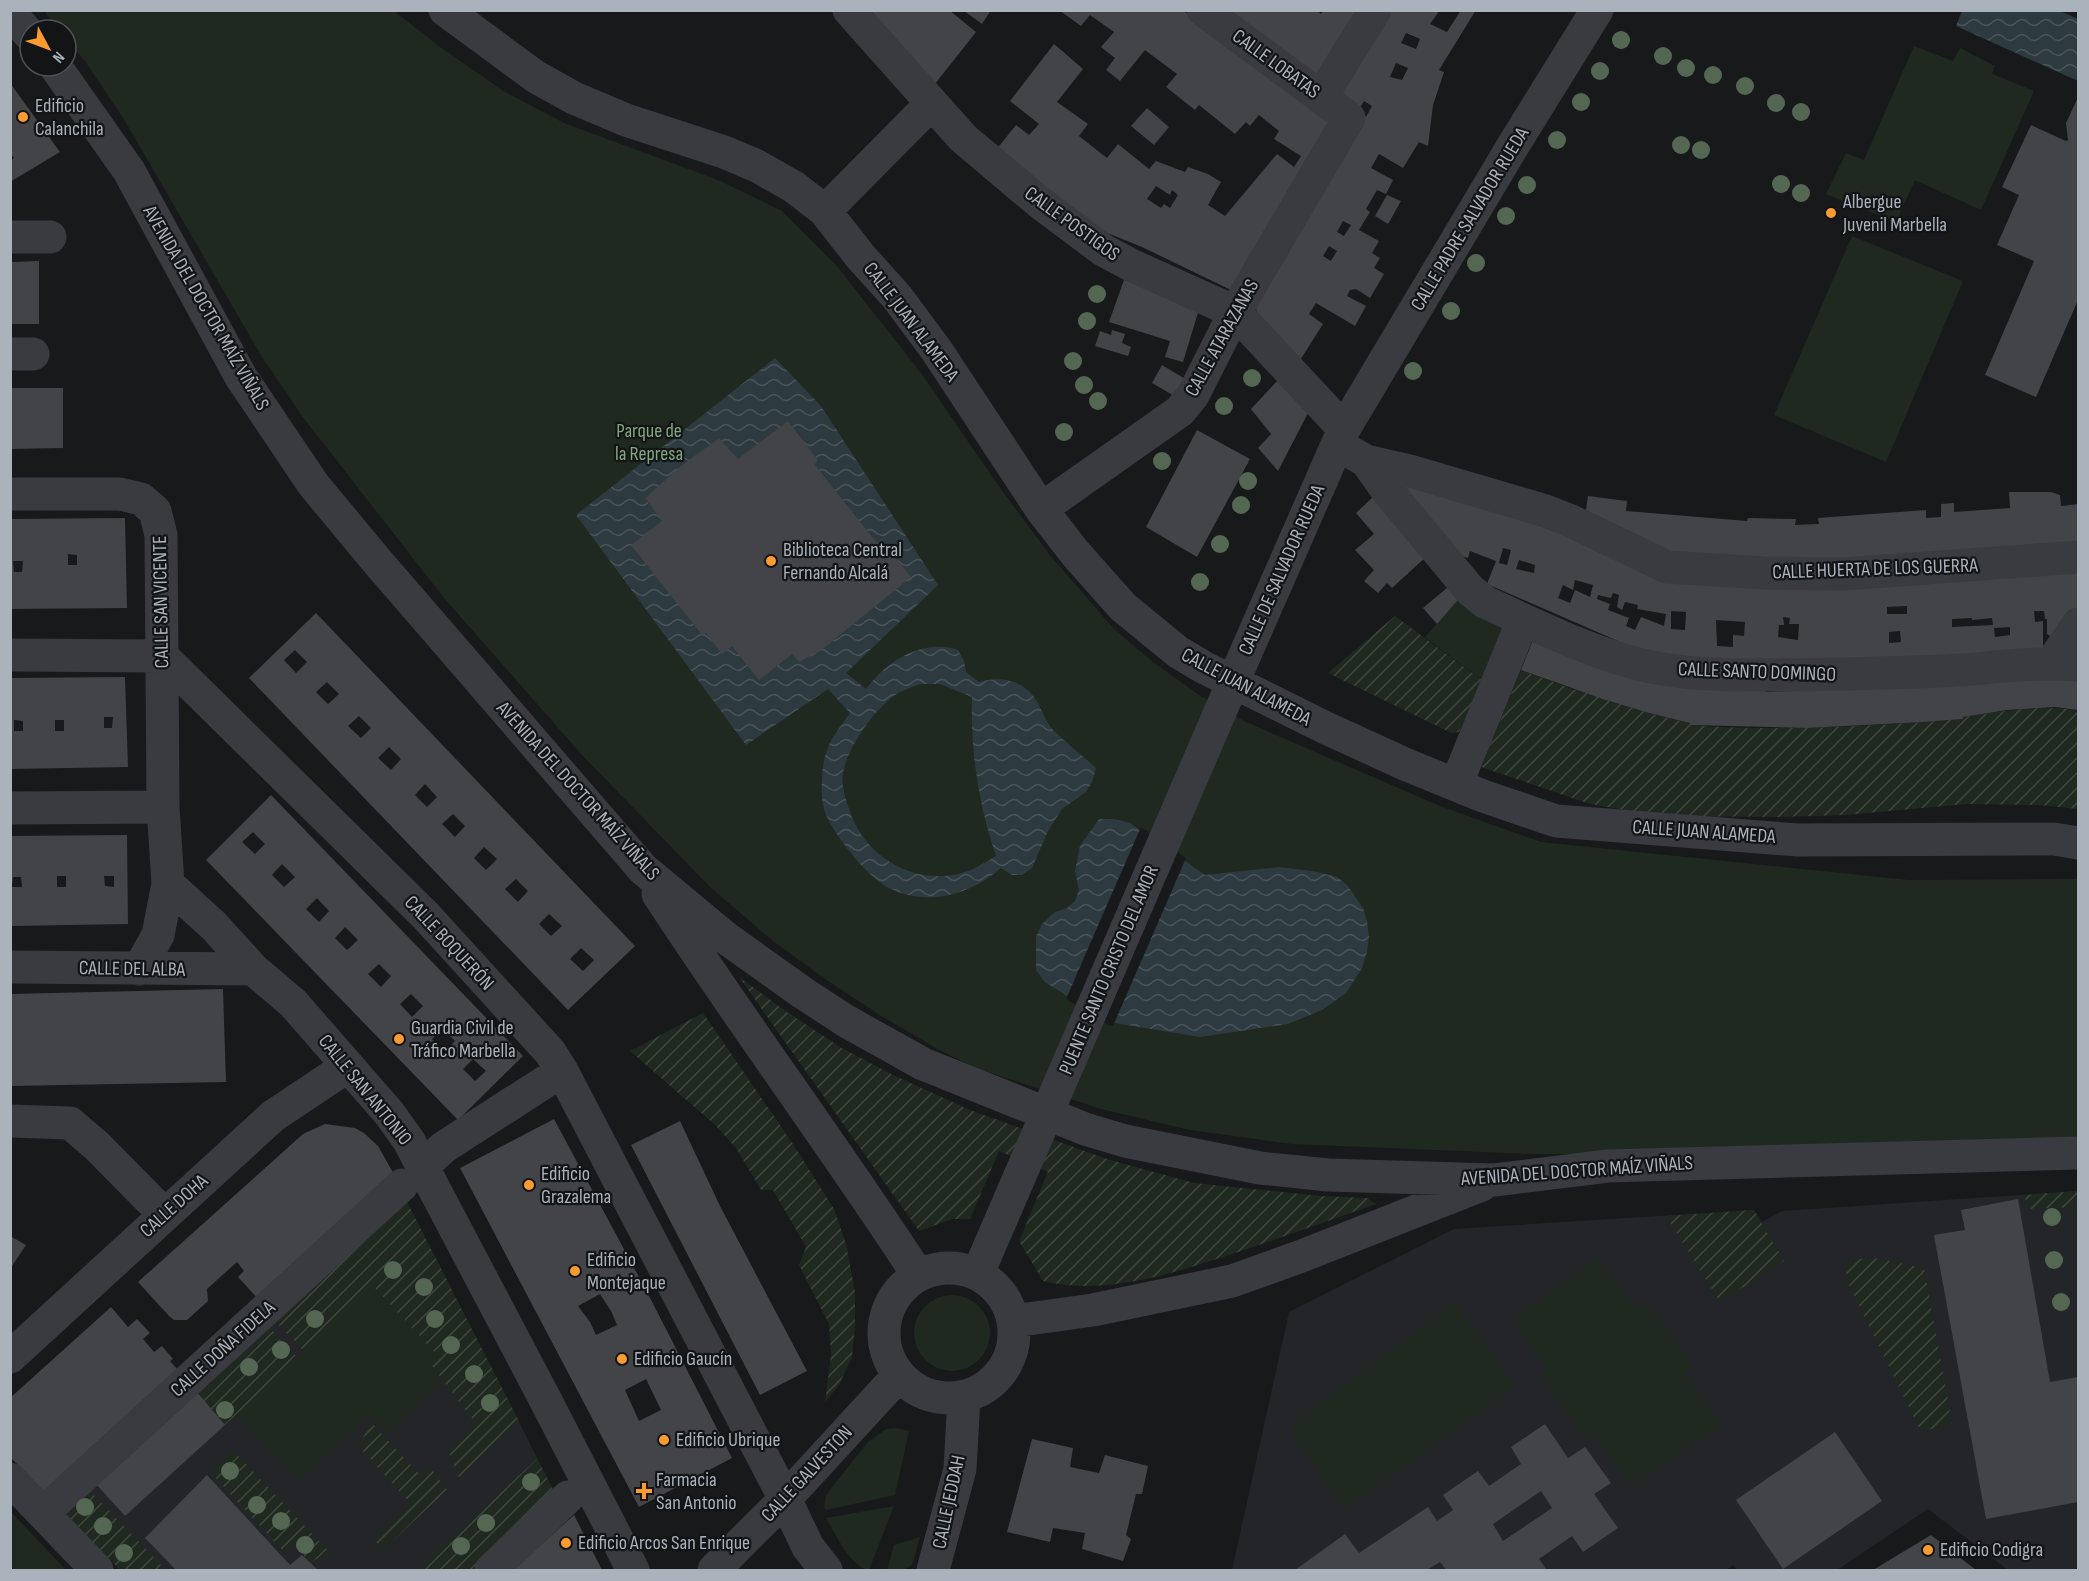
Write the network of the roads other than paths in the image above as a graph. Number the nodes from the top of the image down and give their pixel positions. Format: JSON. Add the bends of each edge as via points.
{"nodes":[{"id":1,"x":445,"y":10,"type":"edge"},
{"id":2,"x":849,"y":10,"type":"edge"},
{"id":3,"x":1203,"y":10,"type":"edge"},
{"id":4,"x":1375,"y":10,"type":"edge"},
{"id":5,"x":1597,"y":10,"type":"edge"},
{"id":6,"x":63,"y":78,"type":"edge"},
{"id":7,"x":1321,"y":97,"type":"junction"},
{"id":8,"x":932,"y":104,"type":"junction"},
{"id":9,"x":1349,"y":118,"type":"joint"},
{"id":10,"x":825,"y":211,"type":"junction"},
{"id":11,"x":10,"y":237,"type":"edge"},
{"id":12,"x":50,"y":237,"type":"dead end"},
{"id":13,"x":1235,"y":312,"type":"junction"},
{"id":14,"x":1341,"y":437,"type":"junction"},
{"id":15,"x":1366,"y":461,"type":"junction"},
{"id":16,"x":10,"y":494,"type":"edge"},
{"id":17,"x":1041,"y":509,"type":"junction"},
{"id":18,"x":2079,"y":557,"type":"edge"},
{"id":19,"x":1524,"y":620,"type":"junction"},
{"id":20,"x":2079,"y":624,"type":"edge"},
{"id":21,"x":10,"y":655,"type":"edge"},
{"id":22,"x":162,"y":656,"type":"junction"},
{"id":23,"x":2065,"y":663,"type":"edge"},
{"id":24,"x":1227,"y":696,"type":"junction"},
{"id":25,"x":1456,"y":785,"type":"junction"},
{"id":26,"x":163,"y":807,"type":"junction"},
{"id":27,"x":10,"y":808,"type":"edge"},
{"id":28,"x":2079,"y":843,"type":"edge"},
{"id":29,"x":643,"y":869,"type":"junction"},
{"id":30,"x":168,"y":884,"type":"junction"},
{"id":31,"x":10,"y":967,"type":"edge"},
{"id":32,"x":139,"y":969,"type":"junction"},
{"id":33,"x":254,"y":969,"type":"junction"},
{"id":34,"x":348,"y":1066,"type":"junction"},
{"id":35,"x":562,"y":1071,"type":"junction"},
{"id":36,"x":10,"y":1121,"type":"edge"},
{"id":37,"x":2079,"y":1153,"type":"edge"},
{"id":38,"x":413,"y":1176,"type":"junction"},
{"id":39,"x":1494,"y":1180,"type":"junction"},
{"id":40,"x":164,"y":1214,"type":"junction"},
{"id":41,"x":978,"y":1273,"type":"junction"},
{"id":42,"x":918,"y":1275,"type":"junction"},
{"id":43,"x":1014,"y":1321,"type":"junction"},
{"id":44,"x":10,"y":1357,"type":"edge"},
{"id":45,"x":899,"y":1375,"type":"junction"},
{"id":46,"x":964,"y":1397,"type":"junction"},
{"id":47,"x":10,"y":1479,"type":"edge"},
{"id":48,"x":568,"y":1497,"type":"dead end"},
{"id":49,"x":785,"y":1499,"type":"junction"},
{"id":50,"x":43,"y":1513,"type":"junction"},
{"id":51,"x":97,"y":1570,"type":"edge"},
{"id":52,"x":490,"y":1570,"type":"edge"},
{"id":53,"x":633,"y":1570,"type":"edge"},
{"id":54,"x":714,"y":1570,"type":"edge"},
{"id":55,"x":826,"y":1570,"type":"edge"},
{"id":56,"x":933,"y":1570,"type":"edge"}],
"edges":[{"from":1,"to":10,"type":"street","name":"CALLE JUAN ALAMEDA","via":[[536,77],[574,98],[757,166]]},
{"from":2,"to":8,"type":"street","name":"CALLE POSTIGOS"},
{"from":3,"to":7,"type":"street","name":"CALLE LOBATAS"},
{"from":4,"to":7,"type":"street"},
{"from":5,"to":14,"type":"street","name":"CALLE PADRE SALVADOR RUEDA"},
{"from":6,"to":29,"type":"street","name":"AVENIDA DEL DOCTOR MAÍZ VIÑALS","via":[[129,171],[241,377],[313,484]]},
{"from":7,"to":9,"type":"street","name":"CALLE LOBATAS"},
{"from":8,"to":10,"type":"street"},
{"from":8,"to":13,"type":"street","name":"CALLE POSTIGOS","via":[[963,138],[1103,250]]},
{"from":9,"to":13,"type":"street","name":"CALLE ATARAZANAS"},
{"from":10,"to":17,"type":"street","name":"CALLE JUAN ALAMEDA","via":[[937,351]]},
{"from":11,"to":12,"type":"street"},
{"from":13,"to":14,"type":"street","name":"CALLE POSTIGOS"},
{"from":13,"to":17,"type":"street","name":"CALLE ATARAZANAS","via":[[1193,395],[1180,411]]},
{"from":14,"to":15,"type":"street","name":"CALLE SANTO DOMINGO"},
{"from":14,"to":24,"type":"street","name":"CALLE DE SALVADOR RUEDA"},
{"from":15,"to":18,"type":"street","name":"CALLE HUERTA DE LOS GUERRA","via":[[1546,511],[1667,567],[1844,574]]},
{"from":15,"to":19,"type":"street","name":"CALLE SANTO DOMINGO","via":[[1470,590],[1485,602]]},
{"from":16,"to":22,"type":"street","name":"CALLE SAN VICENTE","via":[[120,494],[141,499],[155,511],[161,535]]},
{"from":17,"to":24,"type":"street","name":"CALLE JUAN ALAMEDA","via":[[1123,607],[1203,667]]},
{"from":19,"to":23,"type":"street","name":"CALLE SANTO DOMINGO","via":[[1611,656],[1694,674],[1823,675]]},
{"from":19,"to":25,"type":"street"},
{"from":20,"to":23,"type":"street"},
{"from":21,"to":22,"type":"street"},
{"from":22,"to":26,"type":"street","name":"CALLE SAN VICENTE"},
{"from":22,"to":35,"type":"street","name":"CALLE BOQUERÓN","via":[[426,916],[550,1052]]},
{"from":24,"to":25,"type":"street","name":"CALLE JUAN ALAMEDA","via":[[1326,728]]},
{"from":24,"to":41,"type":"street","name":"PUENTE SANTO CRISTO DEL AMOR"},
{"from":25,"to":28,"type":"street","name":"CALLE JUAN ALAMEDA","via":[[1556,821],[1798,840],[2054,838]]},
{"from":26,"to":27,"type":"street"},
{"from":26,"to":30,"type":"street"},
{"from":29,"to":39,"type":"street","name":"AVENIDA DEL DOCTOR MAÍZ VIÑALS","via":[[726,938],[846,1021],[923,1064],[1084,1129],[1260,1168],[1328,1175]]},
{"from":29,"to":42,"type":"street"},
{"from":30,"to":32,"type":"street","via":[[158,935]]},
{"from":30,"to":33,"type":"street","name":"CALLE SAN ANTONIO"},
{"from":31,"to":32,"type":"street","name":"CALLE DEL ALBA"},
{"from":32,"to":33,"type":"street","name":"CALLE DEL ALBA"},
{"from":33,"to":34,"type":"street","name":"CALLE SAN ANTONIO","via":[[293,1004]]},
{"from":34,"to":38,"type":"street","name":"CALLE SAN ANTONIO","via":[[409,1141]]},
{"from":34,"to":40,"type":"street","name":"CALLE DOHA","via":[[273,1116]]},
{"from":35,"to":38,"type":"street","name":"CALLE DOÑA FIDELA","via":[[444,1147]]},
{"from":35,"to":49,"type":"street","name":"CALLE BOQUERÓN"},
{"from":36,"to":40,"type":"street","via":[[70,1123]]},
{"from":37,"to":39,"type":"street","name":"AVENIDA DEL DOCTOR MAÍZ VIÑALS","via":[[1608,1166]]},
{"from":38,"to":50,"type":"street","name":"CALLE DOÑA FIDELA"},
{"from":38,"to":53,"type":"street","name":"CALLE SAN ANTONIO","via":[[546,1401]]},
{"from":39,"to":43,"type":"street","via":[[1232,1281],[1093,1310]]},
{"from":40,"to":44,"type":"street","name":"CALLE DOHA"},
{"from":41,"to":42,"type":"street","via":[[948,1268]]},
{"from":41,"to":43,"type":"street","via":[[1007,1301]]},
{"from":42,"to":45,"type":"street","via":[[903,1287],[885,1320],[884,1340]]},
{"from":43,"to":46,"type":"street","via":[[1009,1360],[998,1377]]},
{"from":45,"to":46,"type":"street","via":[[929,1395]]},
{"from":45,"to":49,"type":"street","name":"CALLE GALVESTON"},
{"from":46,"to":56,"type":"street","name":"CALLE JEDDAH","via":[[960,1469]]},
{"from":47,"to":50,"type":"street"},
{"from":48,"to":52,"type":"street"},
{"from":49,"to":54,"type":"street","name":"CALLE GALVESTON"},
{"from":49,"to":55,"type":"street","name":"CALLE BOQUERÓN","via":[[808,1547]]},
{"from":50,"to":51,"type":"street"}]}
